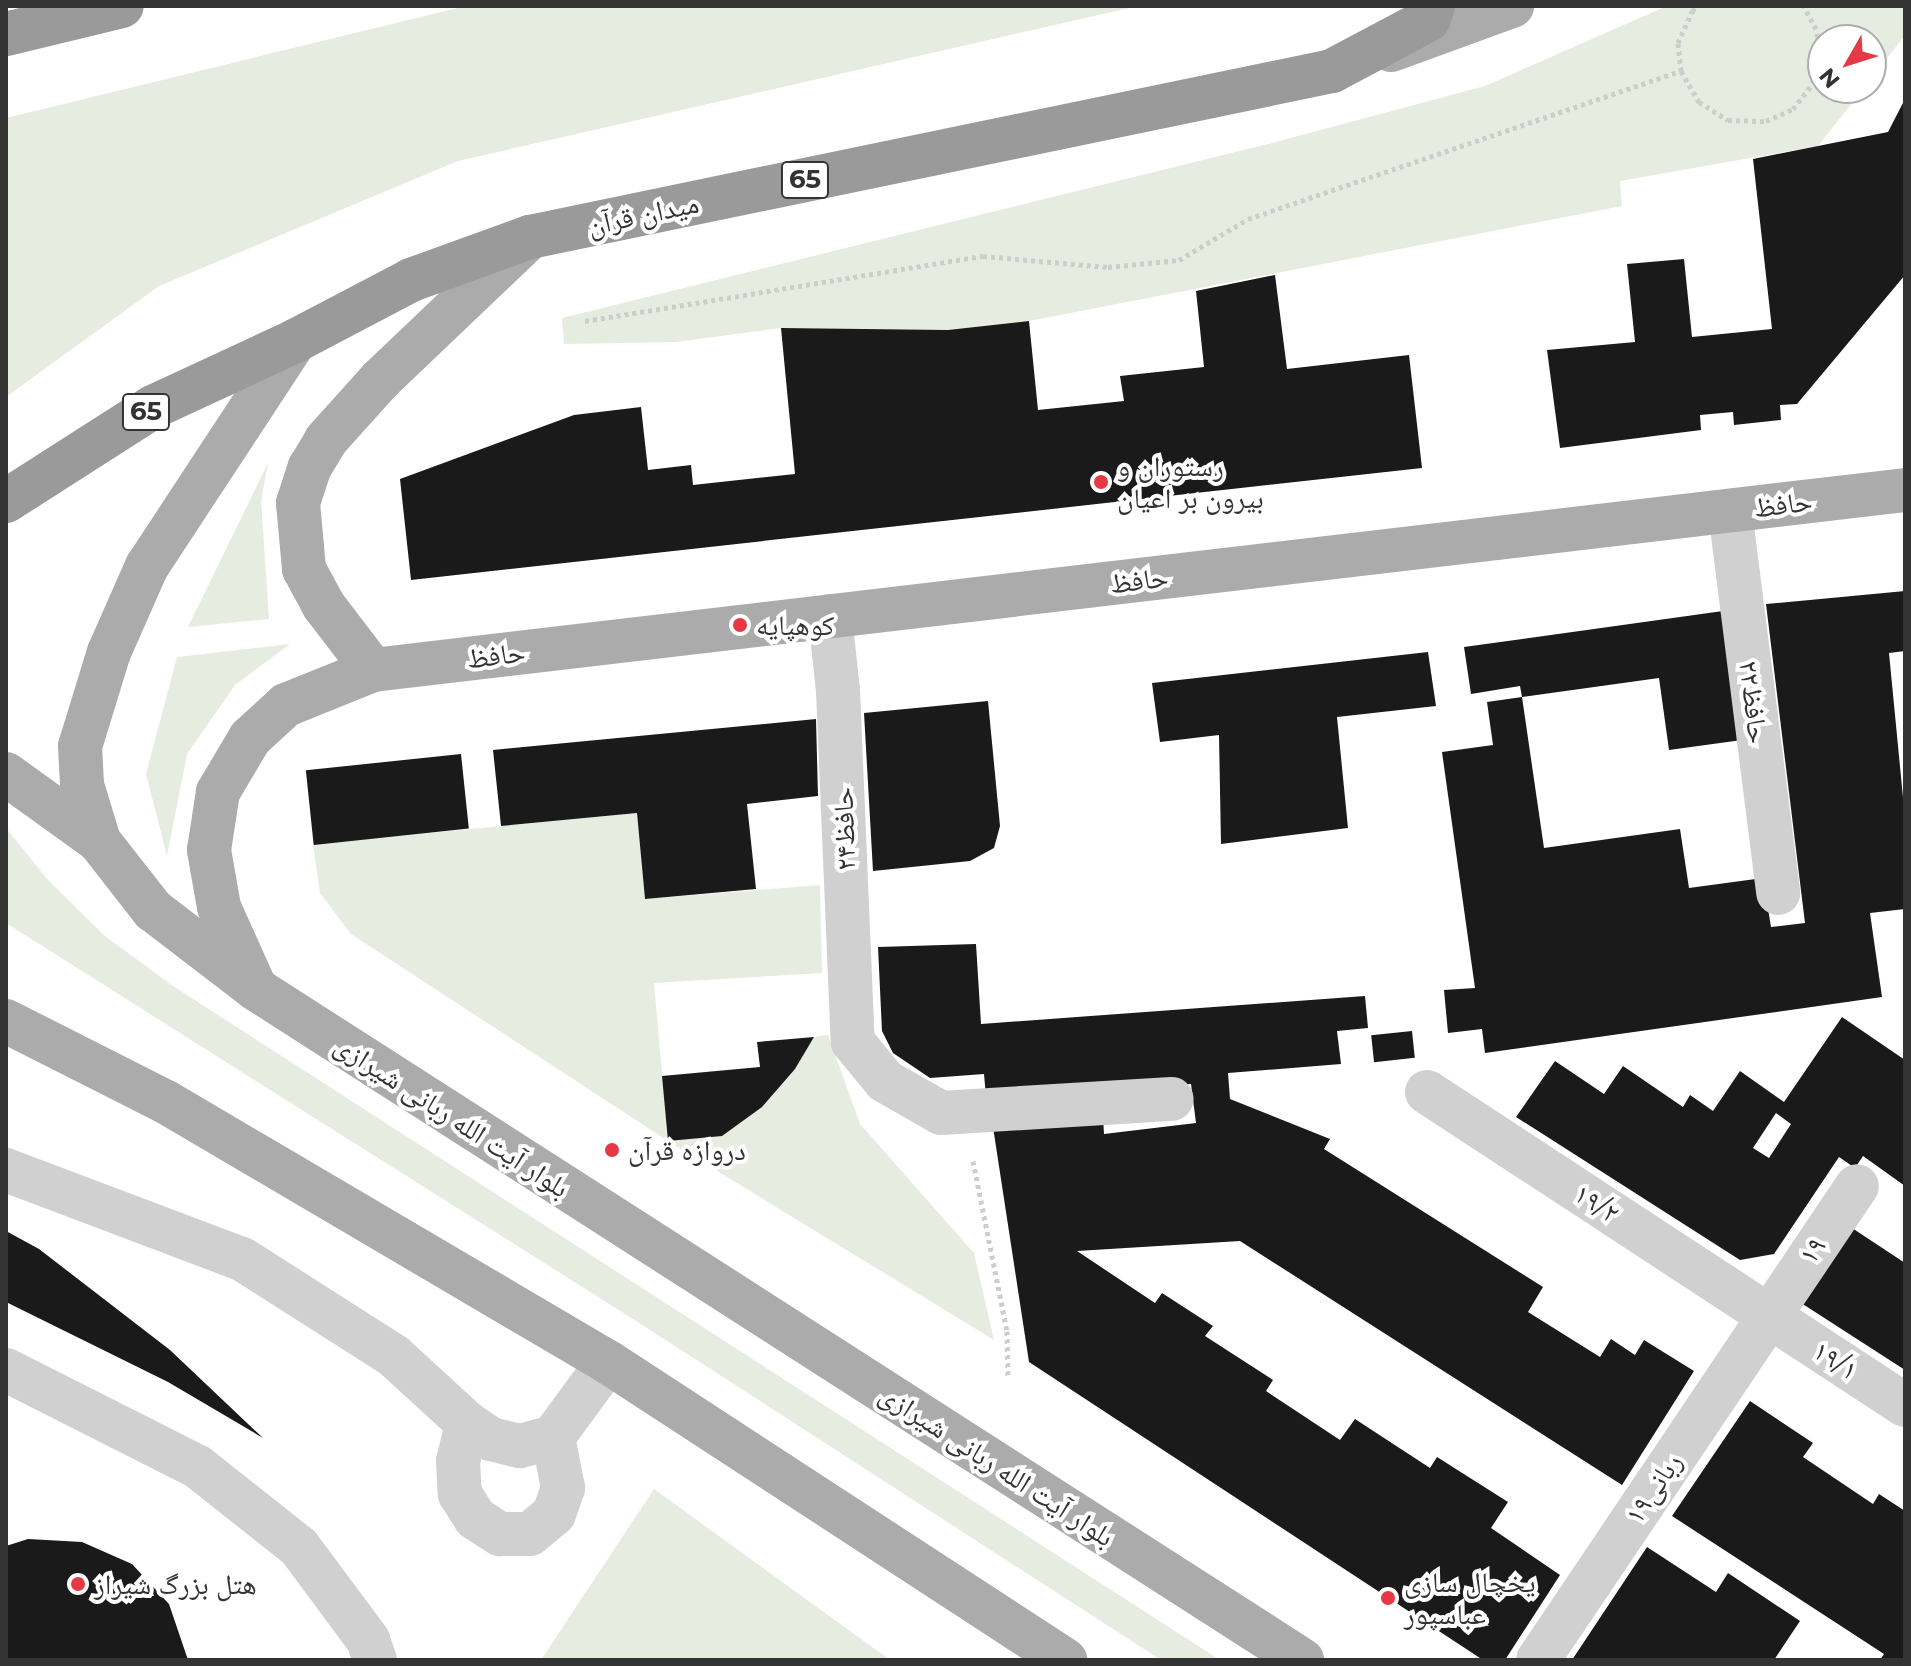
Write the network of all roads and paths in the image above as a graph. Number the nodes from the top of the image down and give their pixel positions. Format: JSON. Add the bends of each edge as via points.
{"nodes":[{"id":1,"x":122,"y":6,"type":"edge"},
{"id":2,"x":1433,"y":6,"type":"edge"},
{"id":3,"x":1512,"y":6,"type":"edge"},
{"id":4,"x":1698,"y":6,"type":"edge"},
{"id":5,"x":1803,"y":6,"type":"edge"},
{"id":6,"x":6,"y":34,"type":"edge"},
{"id":7,"x":1332,"y":71,"type":"junction"},
{"id":8,"x":1681,"y":71,"type":"junction"},
{"id":9,"x":530,"y":237,"type":"junction"},
{"id":10,"x":585,"y":321,"type":"dead end"},
{"id":11,"x":295,"y":341,"type":"junction"},
{"id":12,"x":1905,"y":490,"type":"edge"},
{"id":13,"x":6,"y":501,"type":"edge"},
{"id":14,"x":1730,"y":511,"type":"junction"},
{"id":15,"x":830,"y":616,"type":"junction"},
{"id":16,"x":373,"y":670,"type":"junction"},
{"id":17,"x":6,"y":774,"type":"edge"},
{"id":18,"x":99,"y":841,"type":"junction"},
{"id":19,"x":1778,"y":893,"type":"dead end"},
{"id":20,"x":256,"y":989,"type":"junction"},
{"id":21,"x":6,"y":1021,"type":"edge"},
{"id":22,"x":1427,"y":1092,"type":"dead end"},
{"id":23,"x":1172,"y":1099,"type":"dead end"},
{"id":24,"x":964,"y":1112,"type":"junction"},
{"id":25,"x":6,"y":1170,"type":"edge"},
{"id":26,"x":1857,"y":1186,"type":"dead end"},
{"id":27,"x":1768,"y":1315,"type":"junction"},
{"id":28,"x":608,"y":1362,"type":"junction"},
{"id":29,"x":6,"y":1370,"type":"edge"},
{"id":30,"x":1008,"y":1377,"type":"dead end"},
{"id":31,"x":1905,"y":1405,"type":"edge"},
{"id":32,"x":467,"y":1423,"type":"junction"},
{"id":33,"x":553,"y":1437,"type":"junction"},
{"id":34,"x":375,"y":1660,"type":"edge"},
{"id":35,"x":1065,"y":1660,"type":"edge"},
{"id":36,"x":1302,"y":1660,"type":"edge"},
{"id":37,"x":1538,"y":1660,"type":"edge"}],
"edges":[{"from":1,"to":6,"type":"highway"},
{"from":2,"to":7,"type":"highway","number":"65","via":[[1428,20]]},
{"from":3,"to":7,"type":"main road","number":"65"},
{"from":4,"to":8,"type":"path","via":[[1678,43]]},
{"from":5,"to":8,"type":"path","via":[[1816,29],[1820,53],[1813,83],[1793,109],[1766,121],[1728,120],[1699,102]]},
{"from":7,"to":9,"type":"highway","name":"میدان قرآن","number":"65"},
{"from":8,"to":10,"type":"path","via":[[1248,219],[1179,260],[1108,267],[983,256]]},
{"from":9,"to":11,"type":"highway","name":"میدان قرآن","number":"65","via":[[411,280]]},
{"from":9,"to":16,"type":"main road","via":[[360,401],[310,467],[298,503],[304,569],[324,606]]},
{"from":11,"to":13,"type":"highway","name":"میدان قرآن","number":"65","via":[[153,407]]},
{"from":11,"to":18,"type":"main road","name":"بلوار آیت الله ربانی شیرازی","via":[[147,566],[109,652],[80,746],[82,785]]},
{"from":12,"to":14,"type":"main road","name":"حافظ"},
{"from":14,"to":15,"type":"main road","name":"حافظ"},
{"from":14,"to":19,"type":"street","name":"حافظ۲۲"},
{"from":15,"to":16,"type":"main road","name":"حافظ"},
{"from":15,"to":24,"type":"street","name":"حافظ۲۴","via":[[853,1042],[885,1081],[941,1113]]},
{"from":16,"to":20,"type":"main road","name":"حافظ","via":[[286,705],[250,738],[218,792],[209,850],[219,907]]},
{"from":17,"to":18,"type":"main road"},
{"from":18,"to":20,"type":"main road","name":"بلوار آیت الله ربانی شیرازی","via":[[153,910]]},
{"from":20,"to":36,"type":"main road","name":"بلوار آیت الله ربانی شیرازی"},
{"from":21,"to":28,"type":"main road","via":[[166,1102]]},
{"from":22,"to":27,"type":"street","name":"۱۹/۲"},
{"from":23,"to":24,"type":"street"},
{"from":24,"to":30,"type":"path","via":[[1007,1331]]},
{"from":25,"to":32,"type":"street","via":[[242,1259],[394,1356]]},
{"from":26,"to":27,"type":"street","name":"۱۹"},
{"from":27,"to":31,"type":"street","name":"۱۹/۱"},
{"from":27,"to":37,"type":"street","name":"ربانی۱۹"},
{"from":28,"to":33,"type":"street"},
{"from":28,"to":35,"type":"main road"},
{"from":29,"to":34,"type":"street","via":[[198,1467],[299,1547],[368,1640]]},
{"from":32,"to":33,"type":"street","via":[[491,1439],[520,1446]]},
{"from":32,"to":33,"type":"street","via":[[458,1461],[460,1494],[475,1518],[500,1534],[530,1534],[554,1514],[563,1488]]}]}
